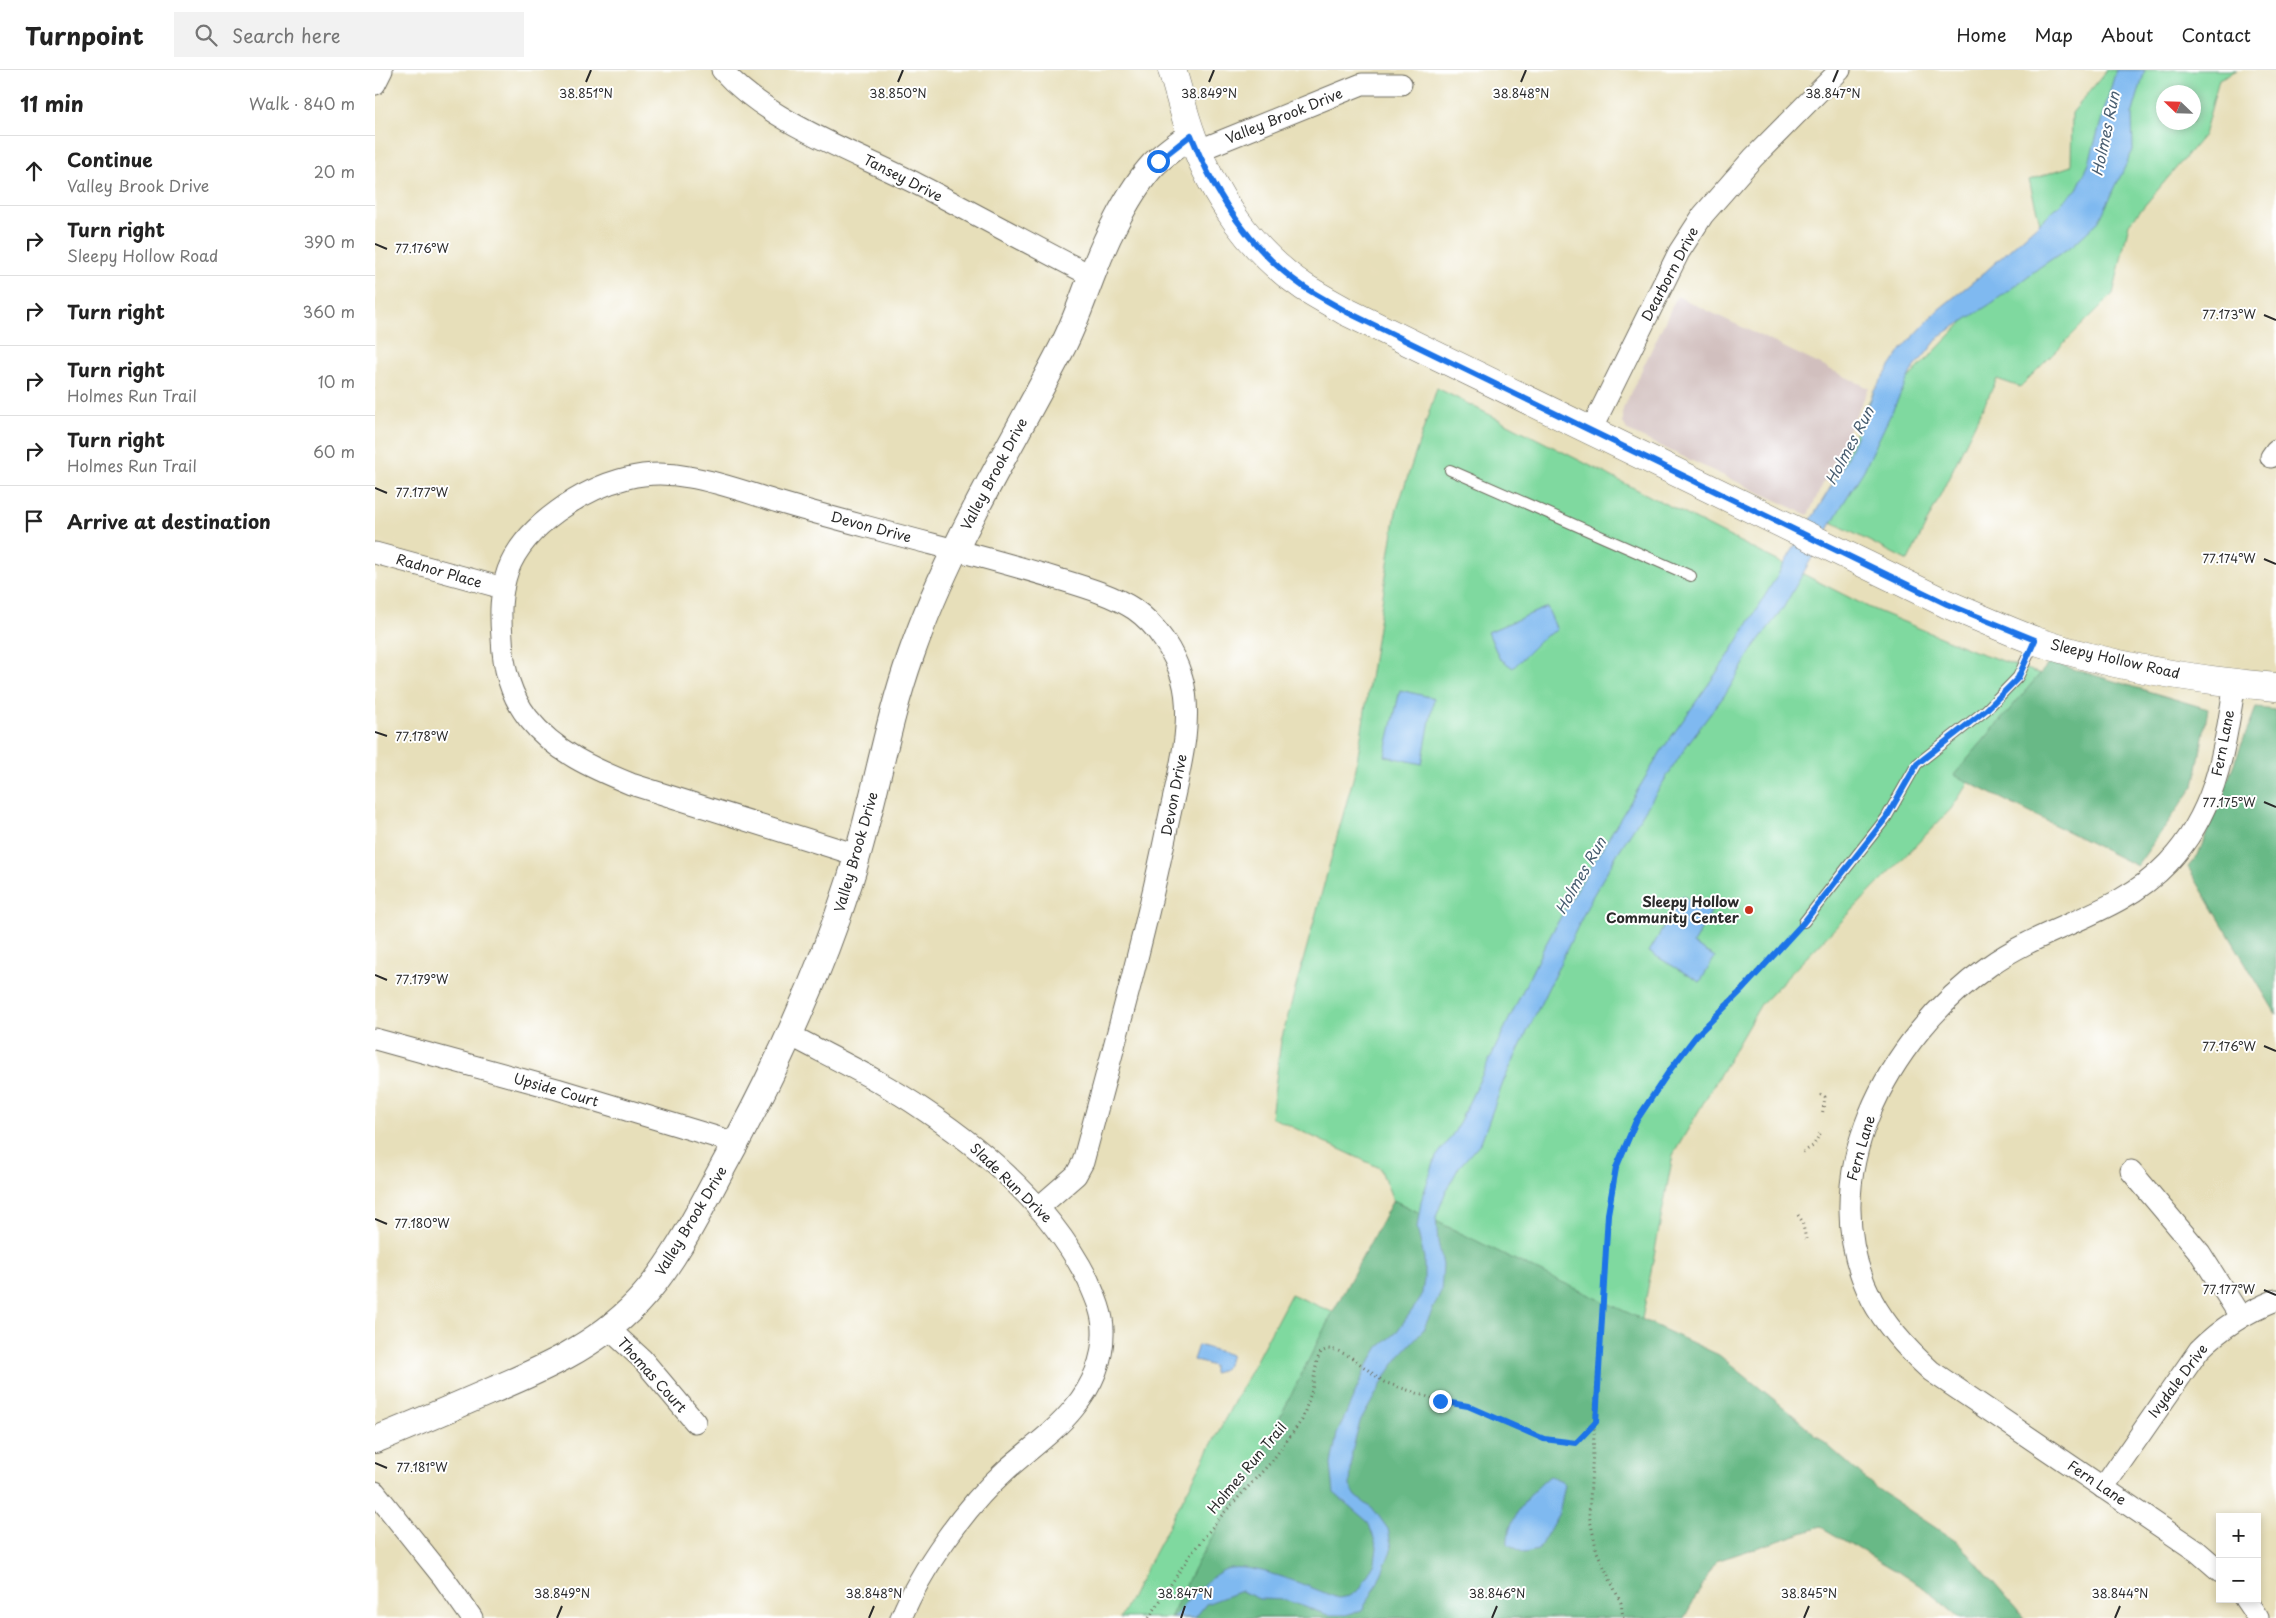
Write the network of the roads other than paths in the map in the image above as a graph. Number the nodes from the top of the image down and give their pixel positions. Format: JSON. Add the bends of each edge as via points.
{"nodes":[{"id":1,"x":382,"y":70,"type":"edge"},
{"id":2,"x":722,"y":70,"type":"edge"},
{"id":3,"x":1172,"y":70,"type":"edge"},
{"id":4,"x":1840,"y":70,"type":"edge"},
{"id":5,"x":375,"y":84,"type":"edge"},
{"id":6,"x":1401,"y":84,"type":"dead end"},
{"id":7,"x":1194,"y":143,"type":"junction"},
{"id":8,"x":1092,"y":276,"type":"junction"},
{"id":9,"x":1590,"y":432,"type":"junction"},
{"id":10,"x":1451,"y":470,"type":"dead end"},
{"id":11,"x":954,"y":549,"type":"junction"},
{"id":12,"x":375,"y":553,"type":"edge"},
{"id":13,"x":1691,"y":576,"type":"dead end"},
{"id":14,"x":503,"y":588,"type":"junction"},
{"id":15,"x":2035,"y":640,"type":"junction"},
{"id":16,"x":2235,"y":683,"type":"junction"},
{"id":17,"x":2276,"y":687,"type":"edge"},
{"id":18,"x":857,"y":855,"type":"junction"},
{"id":19,"x":1804,"y":922,"type":"road end"},
{"id":20,"x":790,"y":1035,"type":"junction"},
{"id":21,"x":375,"y":1039,"type":"edge"},
{"id":22,"x":736,"y":1143,"type":"junction"},
{"id":23,"x":2131,"y":1171,"type":"dead end"},
{"id":24,"x":1038,"y":1208,"type":"junction"},
{"id":25,"x":2276,"y":1300,"type":"edge"},
{"id":26,"x":2240,"y":1316,"type":"junction"},
{"id":27,"x":609,"y":1329,"type":"junction"},
{"id":28,"x":695,"y":1422,"type":"dead end"},
{"id":29,"x":375,"y":1440,"type":"edge"},
{"id":30,"x":2103,"y":1488,"type":"junction"},
{"id":31,"x":375,"y":1492,"type":"edge"},
{"id":32,"x":2216,"y":1568,"type":"edge"},
{"id":33,"x":2248,"y":1603,"type":"edge"},
{"id":34,"x":472,"y":1618,"type":"edge"},
{"id":35,"x":901,"y":1618,"type":"edge"},
{"id":36,"x":2258,"y":1618,"type":"edge"}],
"edges":[{"from":1,"to":5,"type":"street"},
{"from":2,"to":8,"type":"street","name":"Tansey Drive","via":[[767,108]]},
{"from":3,"to":7,"type":"main road","name":"Sleepy Hollow Road"},
{"from":4,"to":9,"type":"street","name":"Dearborn Drive","via":[[1753,158],[1703,215],[1679,252]]},
{"from":6,"to":7,"type":"street","name":"Valley Brook Drive","via":[[1362,84]]},
{"from":7,"to":8,"type":"street","name":"Valley Brook Drive","via":[[1170,150],[1151,167],[1115,226]]},
{"from":7,"to":9,"type":"main road","name":"Sleepy Hollow Road","via":[[1218,194],[1239,224],[1271,260],[1304,287],[1347,312]]},
{"from":8,"to":11,"type":"street","name":"Valley Brook Drive","via":[[1063,345]]},
{"from":9,"to":15,"type":"main road","name":"Sleepy Hollow Road","via":[[1947,604]]},
{"from":10,"to":13,"type":"lane"},
{"from":11,"to":14,"type":"street","name":"Devon Drive","via":[[715,482],[652,474],[603,485],[557,512],[534,532],[515,556]]},
{"from":11,"to":18,"type":"street","name":"Valley Brook Drive","via":[[911,654]]},
{"from":11,"to":24,"type":"street","name":"Devon Drive","via":[[1089,589],[1133,608],[1161,635],[1181,675],[1186,694],[1186,732],[1153,896],[1083,1162],[1076,1175]]},
{"from":12,"to":14,"type":"street","name":"Radnor Place"},
{"from":14,"to":18,"type":"street","name":"Devon Drive","via":[[500,607],[503,661],[508,678],[528,718],[571,757],[631,784]]},
{"from":15,"to":16,"type":"main road","name":"Sleepy Hollow Road","via":[[2132,666]]},
{"from":15,"to":19,"type":"lane","via":[[2018,678],[1986,710],[1917,764],[1886,818]]},
{"from":16,"to":17,"type":"main road","name":"Sleepy Hollow Road"},
{"from":16,"to":30,"type":"street","name":"Fern Lane","via":[[2214,788],[2203,815],[2187,840],[2149,881],[2126,897],[1991,964],[1932,1015],[1910,1042],[1880,1091],[1865,1125],[1850,1187],[1851,1231],[1861,1273],[1887,1325],[1908,1350],[1931,1371]]},
{"from":18,"to":20,"type":"street","name":"Valley Brook Drive","via":[[825,950]]},
{"from":20,"to":22,"type":"street","name":"Valley Brook Drive"},
{"from":20,"to":24,"type":"street","name":"Slade Run Drive","via":[[871,1077],[936,1118],[987,1157]]},
{"from":21,"to":22,"type":"street","name":"Upside Court"},
{"from":22,"to":27,"type":"street","name":"Valley Brook Drive","via":[[693,1222],[652,1286]]},
{"from":23,"to":26,"type":"street","via":[[2200,1253]]},
{"from":24,"to":35,"type":"street","name":"Slade Run Drive","via":[[1075,1256],[1099,1308],[1103,1349],[1099,1364],[1089,1387],[1074,1408],[1004,1472],[954,1528]]},
{"from":25,"to":26,"type":"street","name":"Ivydale Drive"},
{"from":26,"to":30,"type":"street","name":"Ivydale Drive","via":[[2199,1350]]},
{"from":27,"to":28,"type":"street","name":"Thomas Court","via":[[642,1359]]},
{"from":27,"to":29,"type":"street","name":"Valley Brook Drive","via":[[541,1370]]},
{"from":30,"to":32,"type":"street","name":"Fern Lane"},
{"from":31,"to":34,"type":"street"},
{"from":33,"to":36,"type":"street"}]}
